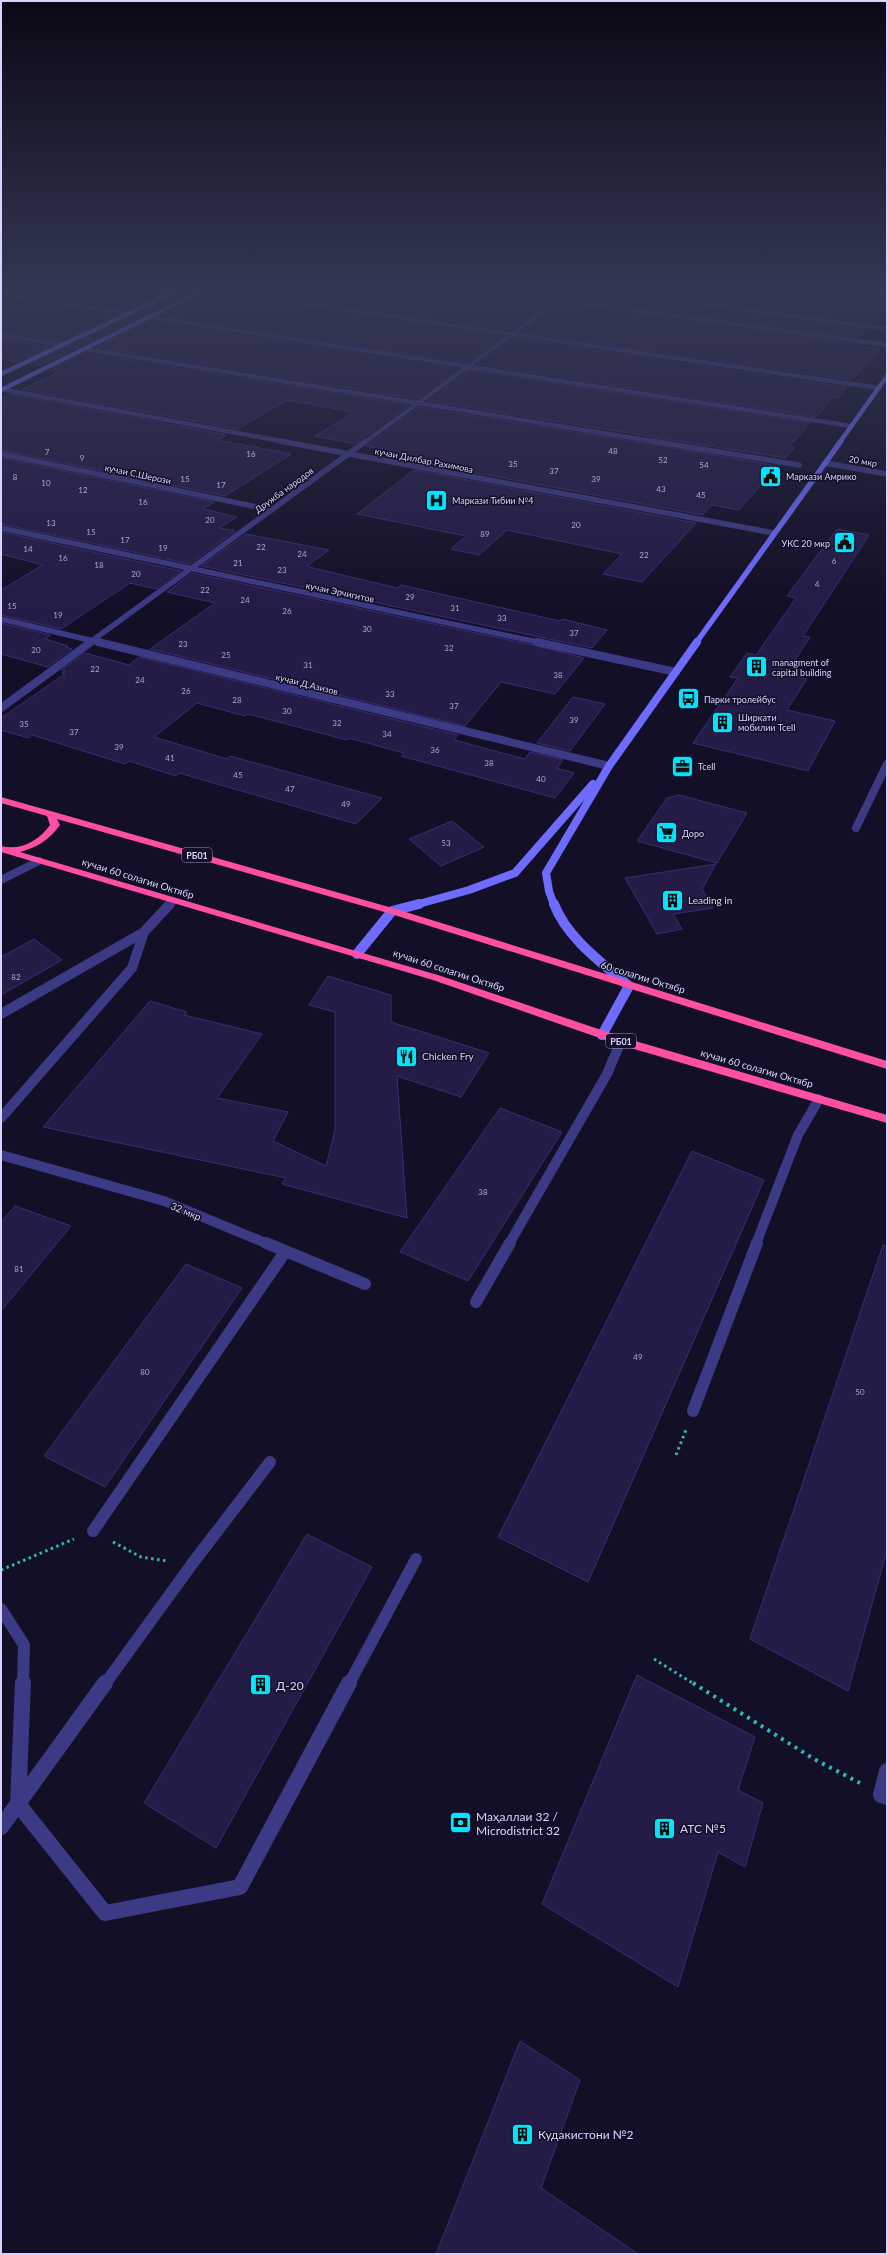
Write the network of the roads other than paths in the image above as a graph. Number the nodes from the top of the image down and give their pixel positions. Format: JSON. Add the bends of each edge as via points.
{"nodes":[{"id":1,"x":14,"y":391,"type":"edge"},
{"id":2,"x":345,"y":391,"type":"edge"},
{"id":3,"x":434,"y":391,"type":"edge"},
{"id":4,"x":625,"y":391,"type":"edge"},
{"id":5,"x":877,"y":391,"type":"edge"},
{"id":6,"x":418,"y":403,"type":"junction"},
{"id":7,"x":851,"y":426,"type":"junction"},
{"id":8,"x":1,"y":454,"type":"edge"},
{"id":9,"x":349,"y":454,"type":"junction"},
{"id":10,"x":825,"y":463,"type":"junction"},
{"id":11,"x":799,"y":465,"type":"dead end"},
{"id":12,"x":887,"y":474,"type":"edge"},
{"id":13,"x":272,"y":510,"type":"junction"},
{"id":14,"x":1,"y":528,"type":"edge"},
{"id":15,"x":774,"y":533,"type":"junction"},
{"id":16,"x":191,"y":569,"type":"junction"},
{"id":17,"x":1,"y":619,"type":"edge"},
{"id":18,"x":92,"y":642,"type":"junction"},
{"id":19,"x":676,"y":672,"type":"junction"},
{"id":20,"x":1,"y":708,"type":"edge"},
{"id":21,"x":887,"y":764,"type":"edge"},
{"id":22,"x":609,"y":766,"type":"junction"},
{"id":23,"x":1,"y":800,"type":"edge"},
{"id":24,"x":51,"y":814,"type":"junction"},
{"id":25,"x":856,"y":828,"type":"dead end"},
{"id":26,"x":5,"y":850,"type":"edge"},
{"id":27,"x":39,"y":861,"type":"junction"},
{"id":28,"x":1,"y":880,"type":"edge"},
{"id":29,"x":173,"y":901,"type":"junction"},
{"id":30,"x":392,"y":911,"type":"junction"},
{"id":31,"x":144,"y":932,"type":"junction"},
{"id":32,"x":357,"y":954,"type":"junction"},
{"id":33,"x":629,"y":986,"type":"junction"},
{"id":34,"x":1,"y":1014,"type":"edge"},
{"id":35,"x":602,"y":1034,"type":"junction"},
{"id":36,"x":621,"y":1041,"type":"junction"},
{"id":37,"x":887,"y":1065,"type":"edge"},
{"id":38,"x":819,"y":1099,"type":"junction"},
{"id":39,"x":1,"y":1118,"type":"edge"},
{"id":40,"x":887,"y":1119,"type":"edge"},
{"id":41,"x":1,"y":1155,"type":"edge"},
{"id":42,"x":285,"y":1252,"type":"junction"},
{"id":43,"x":365,"y":1284,"type":"dead end"},
{"id":44,"x":476,"y":1302,"type":"dead end"},
{"id":45,"x":693,"y":1411,"type":"road end"},
{"id":46,"x":270,"y":1462,"type":"dead end"},
{"id":47,"x":93,"y":1531,"type":"road end"},
{"id":48,"x":416,"y":1559,"type":"dead end"},
{"id":49,"x":1,"y":1609,"type":"edge"},
{"id":50,"x":887,"y":1771,"type":"edge"},
{"id":51,"x":884,"y":1796,"type":"edge"},
{"id":52,"x":18,"y":1804,"type":"junction"},
{"id":53,"x":1,"y":1827,"type":"edge"}],
"edges":[{"from":1,"to":9,"type":"street","name":"кучаи Дилбар Рахимова"},
{"from":2,"to":6,"type":"street"},
{"from":3,"to":6,"type":"street","name":"Дружба народов"},
{"from":4,"to":7,"type":"street"},
{"from":5,"to":7,"type":"main road"},
{"from":6,"to":9,"type":"street","name":"Дружба народов"},
{"from":6,"to":11,"type":"street"},
{"from":7,"to":10,"type":"main road"},
{"from":8,"to":13,"type":"street","name":"кучаи С.Шерози"},
{"from":9,"to":13,"type":"street","name":"Дружба народов"},
{"from":9,"to":15,"type":"street","name":"кучаи Дилбар Рахимова"},
{"from":10,"to":12,"type":"street","name":"20 мкр"},
{"from":10,"to":15,"type":"main road"},
{"from":13,"to":16,"type":"street","name":"Дружба народов"},
{"from":14,"to":16,"type":"street","name":"кучаи Эрчигитов"},
{"from":15,"to":19,"type":"main road"},
{"from":16,"to":18,"type":"street","name":"Дружба народов"},
{"from":16,"to":19,"type":"street","name":"кучаи Эрчигитов"},
{"from":17,"to":18,"type":"street","name":"кучаи Д.Азизов"},
{"from":18,"to":20,"type":"street","name":"Дружба народов"},
{"from":18,"to":22,"type":"street","name":"кучаи Д.Азизов"},
{"from":19,"to":22,"type":"main road"},
{"from":21,"to":25,"type":"street"},
{"from":22,"to":30,"type":"main road","via":[[515,873],[469,890]]},
{"from":22,"to":33,"type":"main road","via":[[546,873],[546,888],[555,909],[583,945]]},
{"from":23,"to":24,"type":"highway","number":"РБ01"},
{"from":24,"to":26,"type":"highway","via":[[55,825],[47,838],[29,847]]},
{"from":24,"to":30,"type":"highway","number":"РБ01"},
{"from":26,"to":27,"type":"highway","name":"кучаи 60 солагии Октябр","number":"РБ01"},
{"from":27,"to":28,"type":"street"},
{"from":27,"to":29,"type":"highway","name":"кучаи 60 солагии Октябр","number":"РБ01"},
{"from":29,"to":31,"type":"street"},
{"from":29,"to":32,"type":"highway","name":"кучаи 60 солагии Октябр","number":"РБ01"},
{"from":30,"to":32,"type":"main road"},
{"from":30,"to":33,"type":"highway","name":"60 солагии Октябр","number":"РБ01"},
{"from":31,"to":34,"type":"street"},
{"from":31,"to":39,"type":"street","via":[[132,968]]},
{"from":32,"to":35,"type":"highway","name":"кучаи 60 солагии Октябр","number":"РБ01","via":[[437,978]]},
{"from":33,"to":35,"type":"main road"},
{"from":33,"to":37,"type":"highway","name":"60 солагии Октябр","number":"РБ01"},
{"from":35,"to":36,"type":"highway","name":"кучаи 60 солагии Октябр","number":"РБ01"},
{"from":36,"to":38,"type":"highway","name":"кучаи 60 солагии Октябр","number":"РБ01"},
{"from":36,"to":44,"type":"street","via":[[610,1068]]},
{"from":38,"to":40,"type":"highway","name":"кучаи 60 солагии Октябр","number":"РБ01"},
{"from":38,"to":45,"type":"street","via":[[798,1136]]},
{"from":41,"to":42,"type":"street","name":"32 мкр","via":[[164,1201]]},
{"from":42,"to":43,"type":"street","name":"32 мкр"},
{"from":42,"to":47,"type":"street"},
{"from":46,"to":52,"type":"street","via":[[192,1564]]},
{"from":48,"to":52,"type":"street","via":[[240,1887],[105,1913]]},
{"from":49,"to":52,"type":"street","via":[[24,1644]]},
{"from":50,"to":51,"type":"street"},
{"from":52,"to":53,"type":"street"}]}
